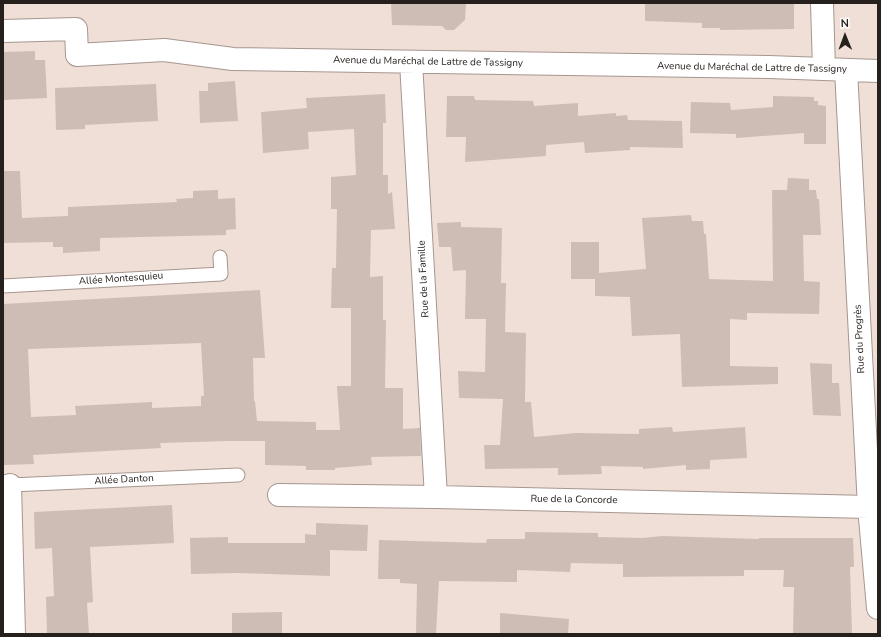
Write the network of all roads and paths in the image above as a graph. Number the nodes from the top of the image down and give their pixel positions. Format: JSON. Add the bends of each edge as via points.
{"nodes":[{"id":1,"x":822,"y":3,"type":"edge"},
{"id":2,"x":3,"y":31,"type":"edge"},
{"id":3,"x":412,"y":62,"type":"junction"},
{"id":4,"x":824,"y":69,"type":"junction"},
{"id":5,"x":846,"y":70,"type":"junction"},
{"id":6,"x":878,"y":71,"type":"edge"},
{"id":7,"x":220,"y":257,"type":"dead end"},
{"id":8,"x":3,"y":286,"type":"edge"},
{"id":9,"x":238,"y":475,"type":"dead end"},
{"id":10,"x":7,"y":486,"type":"edge"},
{"id":11,"x":279,"y":495,"type":"dead end"},
{"id":12,"x":436,"y":497,"type":"junction"},
{"id":13,"x":869,"y":507,"type":"junction"},
{"id":14,"x":878,"y":608,"type":"edge"},
{"id":15,"x":14,"y":634,"type":"edge"}],
"edges":[{"from":1,"to":4,"type":"street"},
{"from":2,"to":3,"type":"street","name":"Avenue du Maréchal de Lattre de Tassigny","via":[[76,29],[77,54],[164,50],[233,59]]},
{"from":3,"to":4,"type":"street","name":"Avenue du Maréchal de Lattre de Tassigny"},
{"from":3,"to":12,"type":"street","name":"Rue de la Famille"},
{"from":4,"to":5,"type":"street","name":"Avenue du Maréchal de Lattre de Tassigny"},
{"from":5,"to":6,"type":"street","name":"Avenue du Maréchal de Lattre de Tassigny"},
{"from":5,"to":13,"type":"street","name":"Rue du Progrès"},
{"from":7,"to":8,"type":"lane","name":"Allée Montesquieu","via":[[221,274]]},
{"from":9,"to":10,"type":"lane","name":"Allée Danton"},
{"from":10,"to":15,"type":"street"},
{"from":11,"to":12,"type":"street","name":"Rue de la Concorde"},
{"from":12,"to":13,"type":"street","name":"Rue de la Concorde"},
{"from":13,"to":14,"type":"street","name":"Rue du Progrès"}]}
